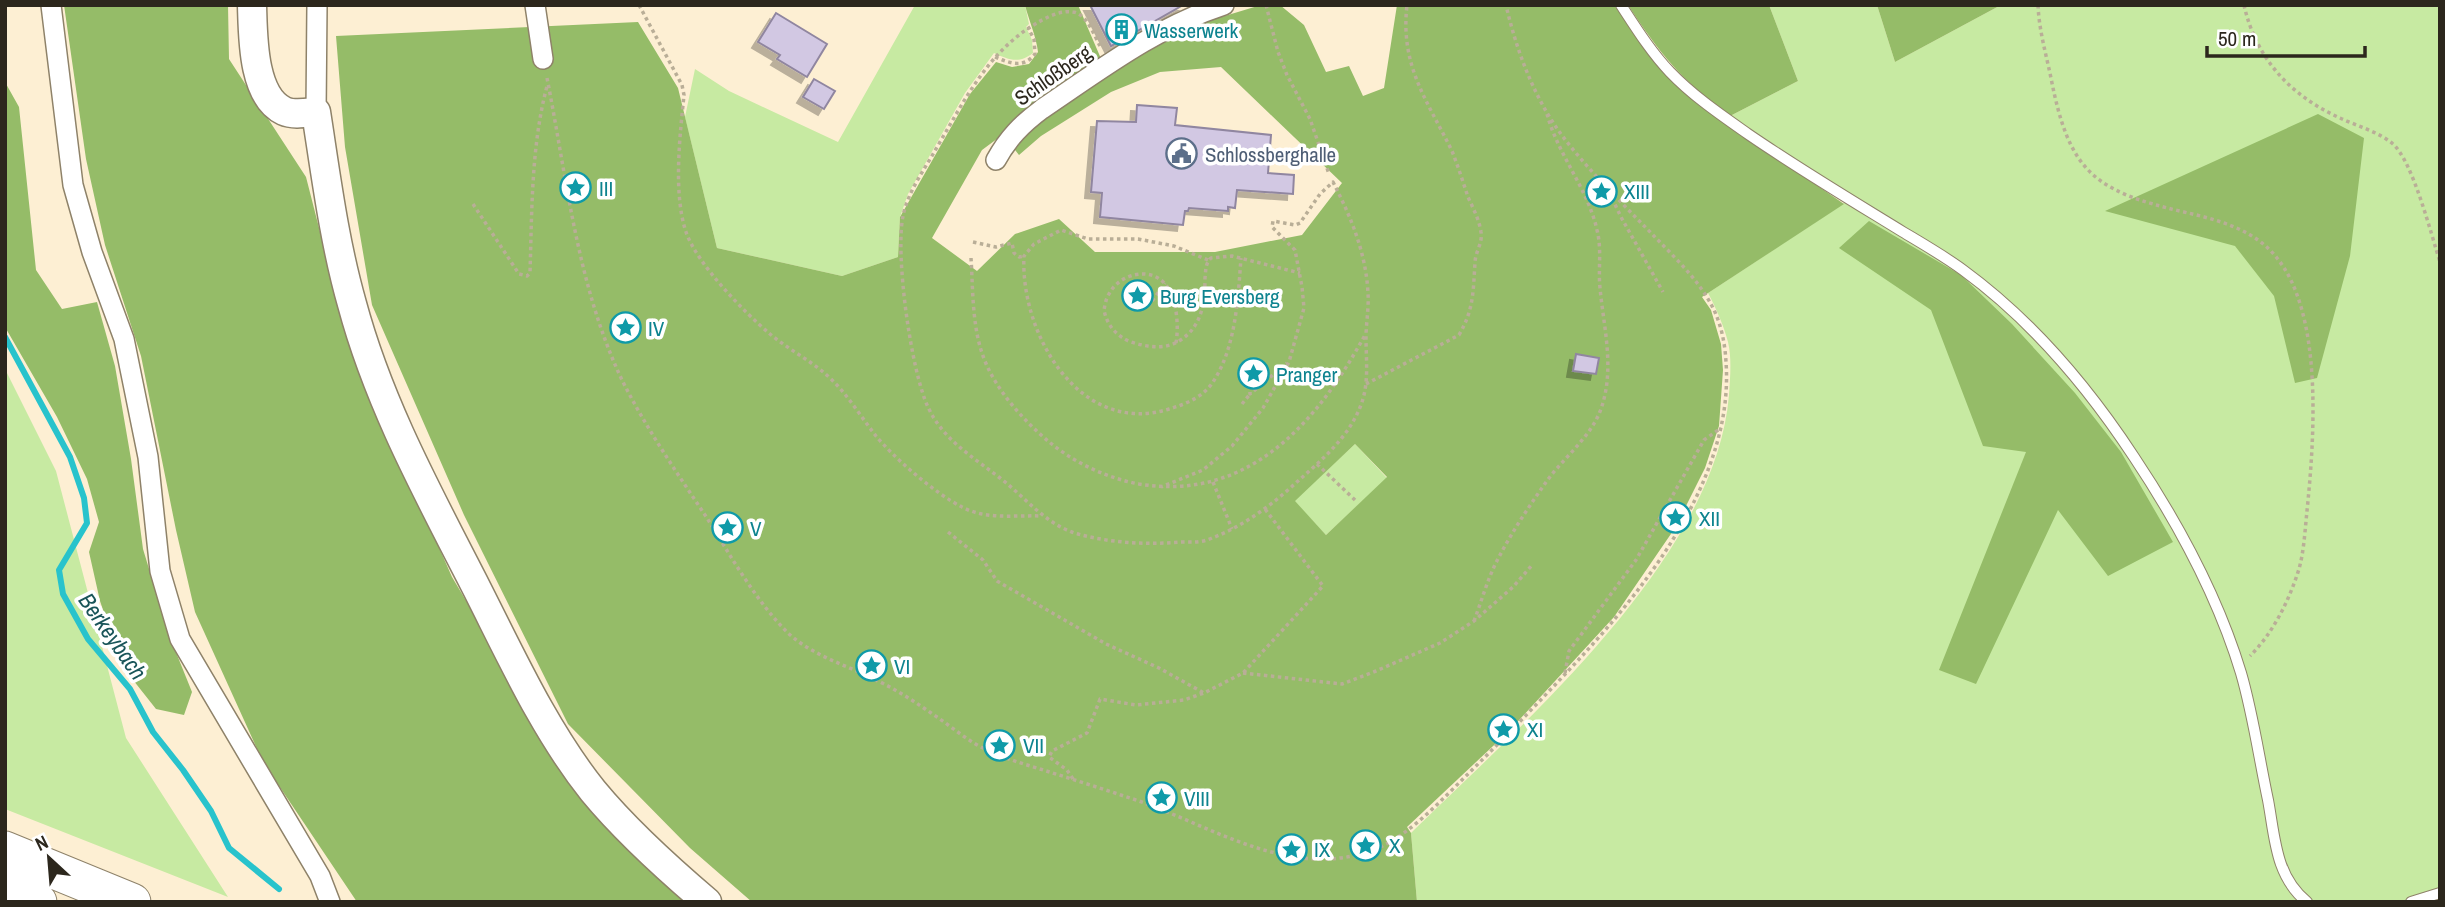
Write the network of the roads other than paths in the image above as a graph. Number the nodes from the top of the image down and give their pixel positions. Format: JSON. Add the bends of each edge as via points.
{"nodes":[{"id":1,"x":51,"y":5,"type":"edge"},
{"id":2,"x":252,"y":5,"type":"edge"},
{"id":3,"x":317,"y":5,"type":"edge"},
{"id":4,"x":534,"y":5,"type":"edge"},
{"id":5,"x":1224,"y":5,"type":"edge"},
{"id":6,"x":1621,"y":5,"type":"edge"},
{"id":7,"x":543,"y":59,"type":"road end"},
{"id":8,"x":316,"y":112,"type":"junction"},
{"id":9,"x":996,"y":160,"type":"dead end"},
{"id":10,"x":5,"y":850,"type":"edge"},
{"id":11,"x":5,"y":888,"type":"edge"},
{"id":12,"x":2440,"y":893,"type":"edge"},
{"id":13,"x":38,"y":902,"type":"edge"},
{"id":14,"x":132,"y":902,"type":"edge"},
{"id":15,"x":330,"y":902,"type":"edge"},
{"id":16,"x":707,"y":902,"type":"edge"},
{"id":17,"x":2307,"y":902,"type":"edge"},
{"id":18,"x":2411,"y":902,"type":"edge"}],
"edges":[{"from":1,"to":15,"type":"street","via":[[73,184],[124,339],[148,457],[160,571],[180,639],[320,876]]},
{"from":2,"to":8,"type":"street","via":[[256,60],[266,93],[281,110]]},
{"from":3,"to":8,"type":"street"},
{"from":4,"to":7,"type":"street"},
{"from":5,"to":9,"type":"street","name":"Schloßberg","via":[[1154,34],[1110,63],[1024,122]]},
{"from":6,"to":17,"type":"lane","via":[[1669,71],[1701,100],[1773,151],[1966,272],[2048,348],[2105,415],[2161,501],[2219,611],[2239,668],[2276,854],[2290,884]]},
{"from":8,"to":16,"type":"street","via":[[352,304],[388,408],[416,471],[562,746],[593,791]]},
{"from":10,"to":14,"type":"highway"},
{"from":11,"to":13,"type":"highway"},
{"from":12,"to":18,"type":"lane"}]}
